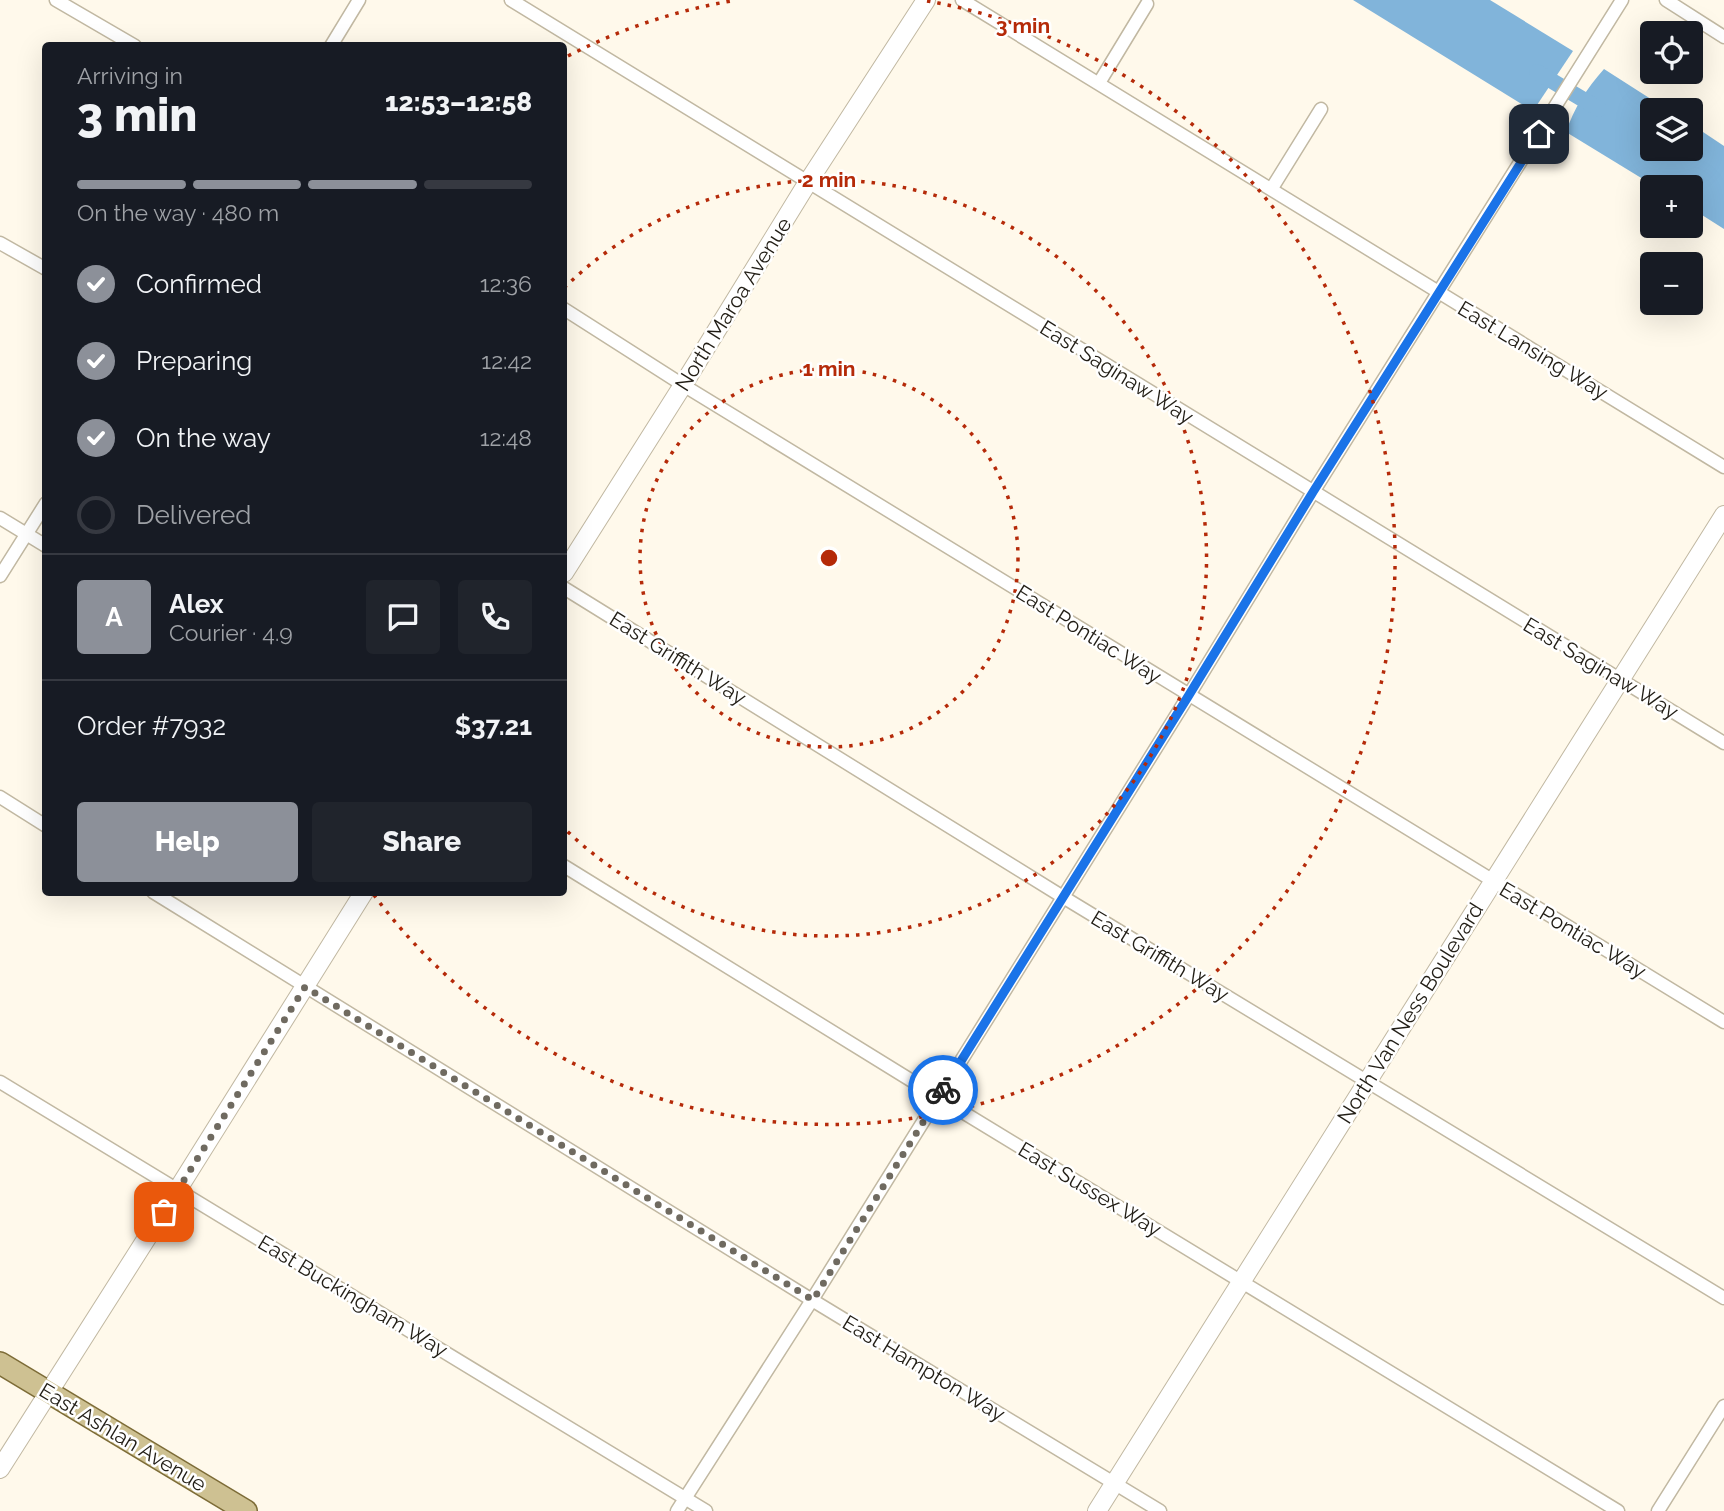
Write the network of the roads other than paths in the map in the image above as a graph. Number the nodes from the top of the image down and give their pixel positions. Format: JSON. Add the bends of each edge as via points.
{"nodes":[{"id":1,"x":56,"y":0,"type":"edge"},
{"id":2,"x":359,"y":0,"type":"edge"},
{"id":3,"x":511,"y":0,"type":"edge"},
{"id":4,"x":926,"y":0,"type":"edge"},
{"id":5,"x":962,"y":0,"type":"edge"},
{"id":6,"x":1622,"y":0,"type":"edge"},
{"id":7,"x":1666,"y":0,"type":"edge"},
{"id":8,"x":1147,"y":4,"type":"dead end"},
{"id":9,"x":1724,"y":37,"type":"edge"},
{"id":10,"x":128,"y":42,"type":"edge"},
{"id":11,"x":333,"y":42,"type":"edge"},
{"id":12,"x":1099,"y":83,"type":"junction"},
{"id":13,"x":1321,"y":109,"type":"dead end"},
{"id":14,"x":808,"y":182,"type":"junction"},
{"id":15,"x":1272,"y":188,"type":"junction"},
{"id":16,"x":0,"y":243,"type":"edge"},
{"id":17,"x":42,"y":267,"type":"edge"},
{"id":18,"x":1440,"y":292,"type":"junction"},
{"id":19,"x":567,"y":311,"type":"edge"},
{"id":20,"x":684,"y":385,"type":"junction"},
{"id":21,"x":1724,"y":467,"type":"edge"},
{"id":22,"x":1313,"y":492,"type":"junction"},
{"id":23,"x":42,"y":509,"type":"edge"},
{"id":24,"x":1724,"y":515,"type":"edge"},
{"id":25,"x":0,"y":518,"type":"edge"},
{"id":26,"x":26,"y":534,"type":"junction"},
{"id":27,"x":42,"y":543,"type":"edge"},
{"id":28,"x":567,"y":568,"type":"edge"},
{"id":29,"x":0,"y":576,"type":"edge"},
{"id":30,"x":567,"y":590,"type":"edge"},
{"id":31,"x":1620,"y":680,"type":"junction"},
{"id":32,"x":1189,"y":695,"type":"junction"},
{"id":33,"x":1724,"y":743,"type":"edge"},
{"id":34,"x":0,"y":797,"type":"edge"},
{"id":35,"x":42,"y":823,"type":"edge"},
{"id":36,"x":567,"y":868,"type":"edge"},
{"id":37,"x":1492,"y":881,"type":"junction"},
{"id":38,"x":159,"y":896,"type":"edge"},
{"id":39,"x":362,"y":896,"type":"edge"},
{"id":40,"x":1063,"y":897,"type":"junction"},
{"id":41,"x":305,"y":987,"type":"junction"},
{"id":42,"x":1724,"y":1023,"type":"edge"},
{"id":43,"x":0,"y":1082,"type":"edge"},
{"id":44,"x":1367,"y":1082,"type":"junction"},
{"id":45,"x":939,"y":1097,"type":"junction"},
{"id":46,"x":178,"y":1189,"type":"junction"},
{"id":47,"x":1242,"y":1282,"type":"junction"},
{"id":48,"x":1724,"y":1298,"type":"edge"},
{"id":49,"x":813,"y":1300,"type":"junction"},
{"id":50,"x":0,"y":1363,"type":"edge"},
{"id":51,"x":49,"y":1392,"type":"junction"},
{"id":52,"x":1724,"y":1406,"type":"edge"},
{"id":53,"x":0,"y":1469,"type":"edge"},
{"id":54,"x":1115,"y":1484,"type":"junction"},
{"id":55,"x":685,"y":1498,"type":"junction"},
{"id":56,"x":246,"y":1511,"type":"edge"},
{"id":57,"x":677,"y":1511,"type":"edge"},
{"id":58,"x":706,"y":1511,"type":"edge"},
{"id":59,"x":1097,"y":1511,"type":"edge"},
{"id":60,"x":1160,"y":1511,"type":"edge"},
{"id":61,"x":1618,"y":1511,"type":"edge"},
{"id":62,"x":1658,"y":1511,"type":"edge"}],
"edges":[{"from":1,"to":10,"type":"street"},
{"from":2,"to":11,"type":"street"},
{"from":3,"to":14,"type":"street","name":"East Saginaw Way"},
{"from":4,"to":14,"type":"main road","name":"North Maroa Avenue"},
{"from":5,"to":12,"type":"street","name":"East Lansing Way"},
{"from":6,"to":18,"type":"street"},
{"from":7,"to":9,"type":"street"},
{"from":8,"to":12,"type":"street"},
{"from":12,"to":15,"type":"street","name":"East Lansing Way"},
{"from":13,"to":15,"type":"street"},
{"from":14,"to":20,"type":"main road","name":"North Maroa Avenue"},
{"from":14,"to":22,"type":"street","name":"East Saginaw Way"},
{"from":15,"to":18,"type":"street","name":"East Lansing Way"},
{"from":16,"to":17,"type":"street"},
{"from":18,"to":21,"type":"street","name":"East Lansing Way"},
{"from":18,"to":22,"type":"street"},
{"from":19,"to":20,"type":"street","name":"East Pontiac Way"},
{"from":20,"to":28,"type":"main road","name":"North Maroa Avenue"},
{"from":20,"to":32,"type":"street","name":"East Pontiac Way"},
{"from":22,"to":31,"type":"street","name":"East Saginaw Way"},
{"from":22,"to":32,"type":"street"},
{"from":23,"to":26,"type":"street"},
{"from":24,"to":31,"type":"main road","name":"North Van Ness Boulevard"},
{"from":25,"to":26,"type":"street"},
{"from":26,"to":27,"type":"street"},
{"from":26,"to":29,"type":"street"},
{"from":30,"to":40,"type":"street","name":"East Griffith Way"},
{"from":31,"to":33,"type":"street","name":"East Saginaw Way"},
{"from":31,"to":37,"type":"main road","name":"North Van Ness Boulevard"},
{"from":32,"to":37,"type":"street","name":"East Pontiac Way"},
{"from":32,"to":40,"type":"street"},
{"from":34,"to":35,"type":"street"},
{"from":36,"to":45,"type":"street","name":"East Sussex Way"},
{"from":37,"to":42,"type":"street","name":"East Pontiac Way"},
{"from":37,"to":44,"type":"main road","name":"North Van Ness Boulevard"},
{"from":38,"to":41,"type":"street","name":"East Hampton Way"},
{"from":39,"to":41,"type":"main road"},
{"from":40,"to":44,"type":"street","name":"East Griffith Way"},
{"from":40,"to":45,"type":"street"},
{"from":41,"to":46,"type":"main road"},
{"from":41,"to":49,"type":"street","name":"East Hampton Way"},
{"from":43,"to":46,"type":"street","name":"East Buckingham Way"},
{"from":44,"to":47,"type":"main road","name":"North Van Ness Boulevard"},
{"from":44,"to":48,"type":"street","name":"East Griffith Way"},
{"from":45,"to":47,"type":"street","name":"East Sussex Way"},
{"from":45,"to":49,"type":"street"},
{"from":46,"to":51,"type":"main road"},
{"from":46,"to":55,"type":"street","name":"East Buckingham Way"},
{"from":47,"to":54,"type":"main road","name":"North Van Ness Boulevard"},
{"from":47,"to":61,"type":"street","name":"East Sussex Way"},
{"from":49,"to":54,"type":"street","name":"East Hampton Way"},
{"from":49,"to":55,"type":"street"},
{"from":50,"to":51,"type":"main road","name":"East Ashlan Avenue"},
{"from":51,"to":53,"type":"main road"},
{"from":51,"to":56,"type":"main road","name":"East Ashlan Avenue"},
{"from":52,"to":62,"type":"street"},
{"from":54,"to":59,"type":"main road","name":"North Van Ness Boulevard"},
{"from":54,"to":60,"type":"street","name":"East Hampton Way"},
{"from":55,"to":57,"type":"street"},
{"from":55,"to":58,"type":"street","name":"East Buckingham Way"}]}
